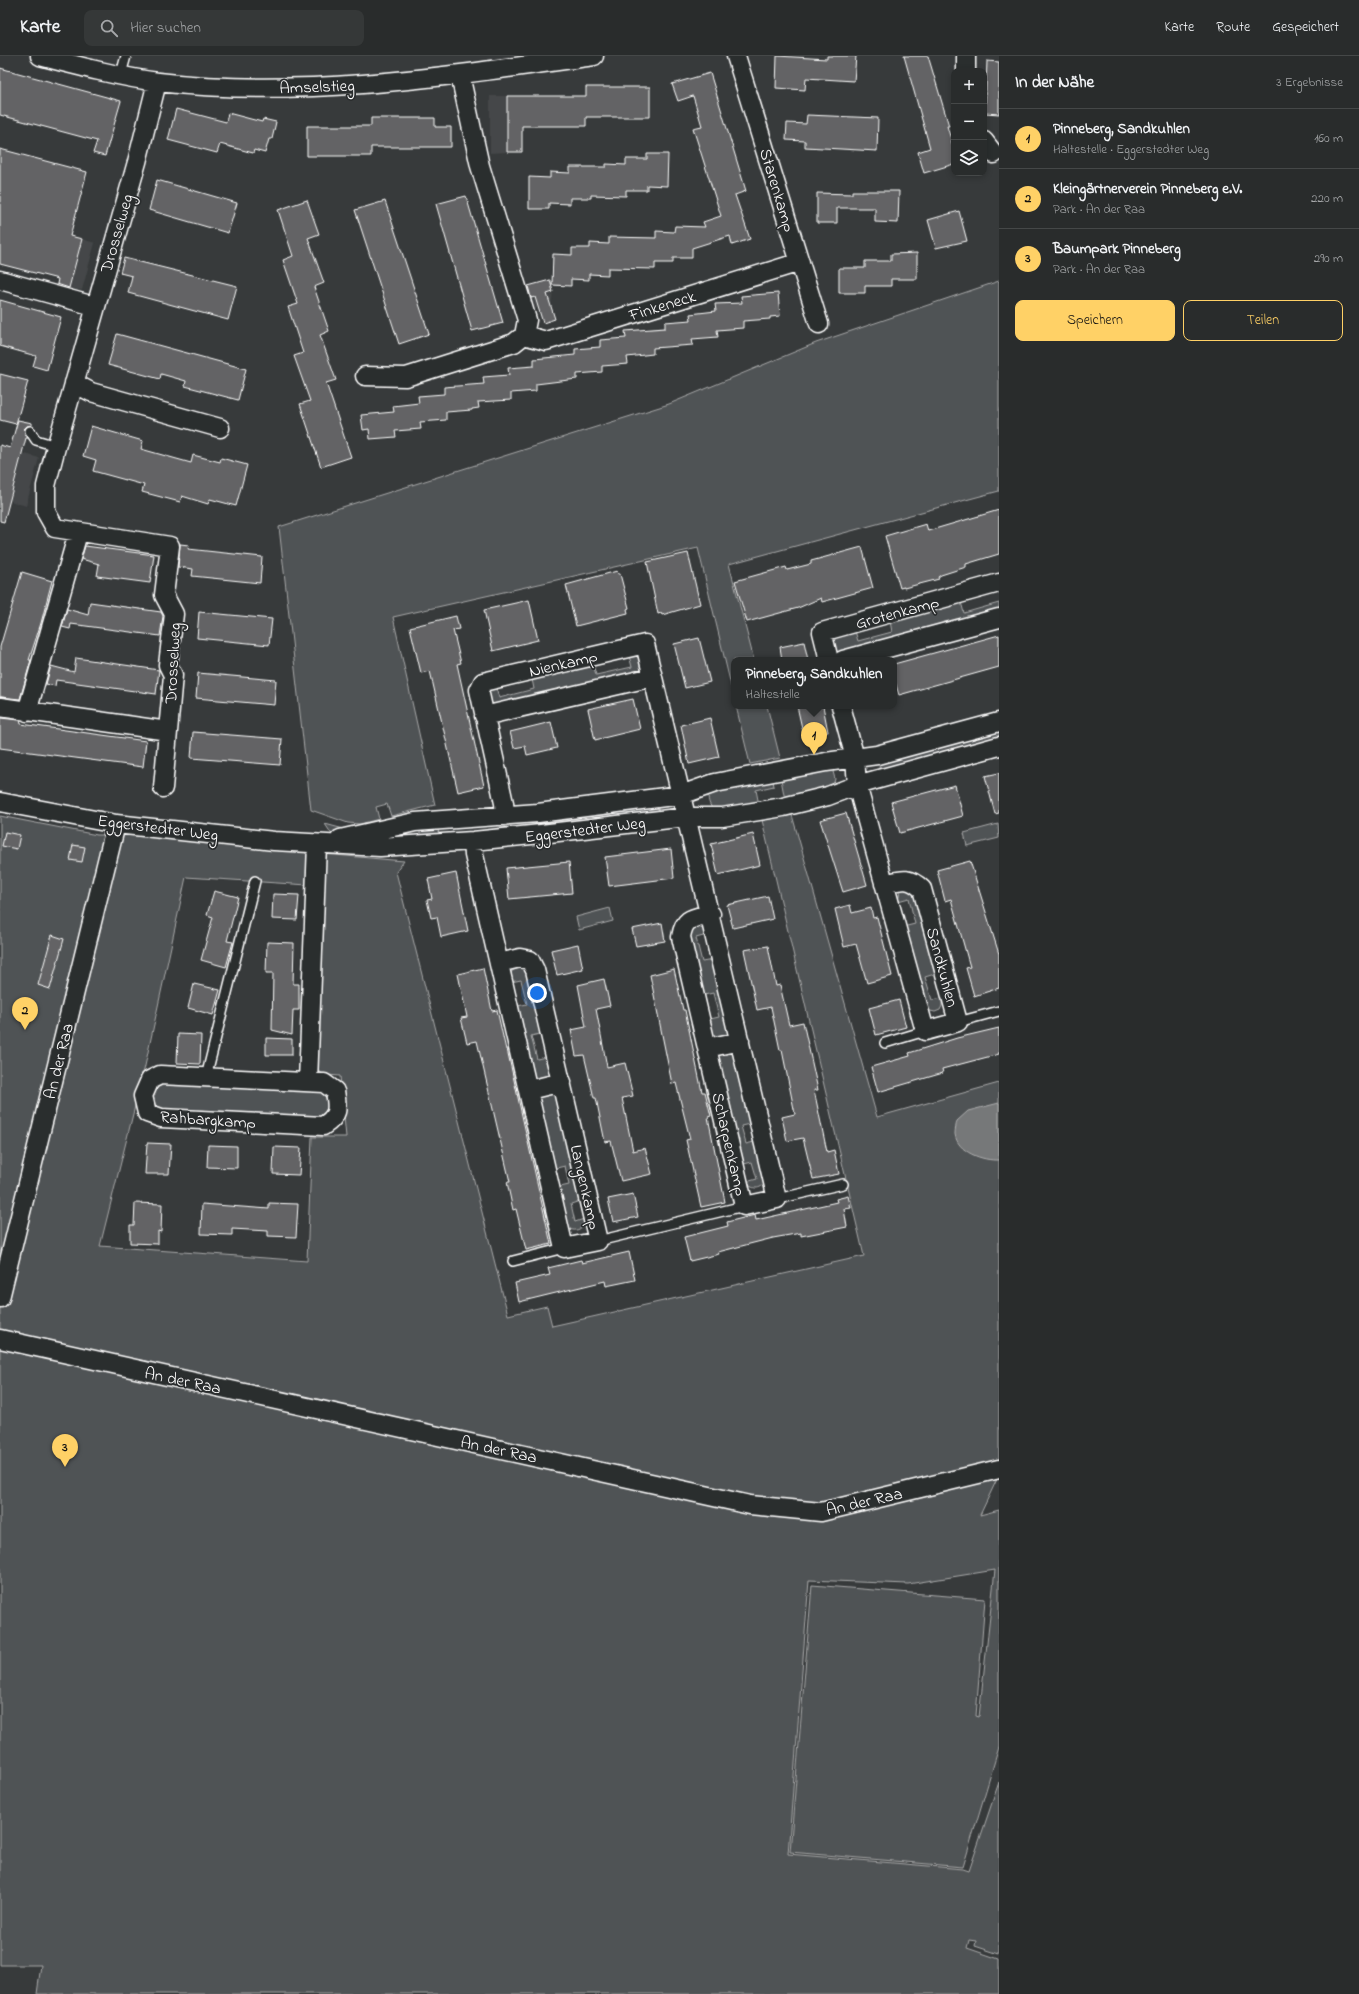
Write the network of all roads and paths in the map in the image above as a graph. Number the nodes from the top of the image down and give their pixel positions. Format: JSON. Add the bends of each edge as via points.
{"nodes":[{"id":1,"x":40,"y":56,"type":"edge"},
{"id":2,"x":126,"y":56,"type":"edge"},
{"id":3,"x":594,"y":56,"type":"edge"},
{"id":4,"x":736,"y":56,"type":"edge"},
{"id":5,"x":966,"y":56,"type":"edge"},
{"id":6,"x":966,"y":68,"type":"edge"},
{"id":7,"x":121,"y":74,"type":"junction"},
{"id":8,"x":460,"y":75,"type":"junction"},
{"id":9,"x":158,"y":82,"type":"junction"},
{"id":10,"x":800,"y":262,"type":"junction"},
{"id":11,"x":0,"y":280,"type":"edge"},
{"id":12,"x":94,"y":306,"type":"junction"},
{"id":13,"x":819,"y":324,"type":"dead end"},
{"id":14,"x":524,"y":335,"type":"junction"},
{"id":15,"x":365,"y":376,"type":"dead end"},
{"id":16,"x":74,"y":384,"type":"junction"},
{"id":17,"x":220,"y":428,"type":"dead end"},
{"id":18,"x":30,"y":431,"type":"dead end"},
{"id":19,"x":56,"y":446,"type":"junction"},
{"id":20,"x":78,"y":533,"type":"junction"},
{"id":21,"x":999,"y":583,"type":"edge"},
{"id":22,"x":999,"y":618,"type":"edge"},
{"id":23,"x":828,"y":657,"type":"edge"},
{"id":24,"x":854,"y":657,"type":"edge"},
{"id":25,"x":653,"y":677,"type":"junction"},
{"id":26,"x":0,"y":707,"type":"edge"},
{"id":27,"x":842,"y":709,"type":"edge"},
{"id":28,"x":27,"y":712,"type":"junction"},
{"id":29,"x":484,"y":716,"type":"junction"},
{"id":30,"x":999,"y":722,"type":"edge"},
{"id":31,"x":168,"y":731,"type":"junction"},
{"id":32,"x":999,"y":746,"type":"edge"},
{"id":33,"x":855,"y":758,"type":"junction"},
{"id":34,"x":857,"y":785,"type":"junction"},
{"id":35,"x":163,"y":788,"type":"dead end"},
{"id":36,"x":681,"y":795,"type":"junction"},
{"id":37,"x":0,"y":802,"type":"edge"},
{"id":38,"x":505,"y":816,"type":"junction"},
{"id":39,"x":686,"y":816,"type":"junction"},
{"id":40,"x":482,"y":818,"type":"junction"},
{"id":41,"x":116,"y":824,"type":"junction"},
{"id":42,"x":479,"y":840,"type":"junction"},
{"id":43,"x":317,"y":844,"type":"junction"},
{"id":44,"x":255,"y":880,"type":"dead end"},
{"id":45,"x":884,"y":884,"type":"junction"},
{"id":46,"x":711,"y":914,"type":"junction"},
{"id":47,"x":500,"y":963,"type":"junction"},
{"id":48,"x":999,"y":1011,"type":"edge"},
{"id":49,"x":958,"y":1022,"type":"junction"},
{"id":50,"x":925,"y":1031,"type":"junction"},
{"id":51,"x":740,"y":1041,"type":"junction"},
{"id":52,"x":885,"y":1043,"type":"dead end"},
{"id":53,"x":708,"y":1048,"type":"junction"},
{"id":54,"x":206,"y":1077,"type":"junction"},
{"id":55,"x":308,"y":1082,"type":"junction"},
{"id":56,"x":562,"y":1082,"type":"junction"},
{"id":57,"x":529,"y":1090,"type":"junction"},
{"id":58,"x":843,"y":1184,"type":"dead end"},
{"id":59,"x":777,"y":1199,"type":"junction"},
{"id":60,"x":744,"y":1206,"type":"junction"},
{"id":61,"x":598,"y":1241,"type":"junction"},
{"id":62,"x":564,"y":1248,"type":"junction"},
{"id":63,"x":512,"y":1262,"type":"dead end"},
{"id":64,"x":0,"y":1298,"type":"edge"},
{"id":65,"x":0,"y":1339,"type":"edge"},
{"id":66,"x":999,"y":1469,"type":"edge"}],
"edges":[{"from":1,"to":7,"type":"street","name":"Amselstieg"},
{"from":2,"to":7,"type":"lane"},
{"from":3,"to":8,"type":"street","name":"Amselstieg"},
{"from":4,"to":10,"type":"street","name":"Starenkamp"},
{"from":5,"to":6,"type":"street"},
{"from":7,"to":9,"type":"street","name":"Amselstieg"},
{"from":8,"to":9,"type":"street","name":"Amselstieg","via":[[293,88]]},
{"from":8,"to":14,"type":"street","via":[[480,166],[527,320]]},
{"from":9,"to":12,"type":"street","name":"Drosselweg"},
{"from":10,"to":13,"type":"street","name":"Starenkamp"},
{"from":10,"to":14,"type":"street","name":"Finkeneck","via":[[546,341]]},
{"from":11,"to":12,"type":"street"},
{"from":12,"to":16,"type":"street","name":"Drosselweg"},
{"from":14,"to":15,"type":"street","via":[[514,342],[406,377]]},
{"from":16,"to":17,"type":"street","via":[[91,392]]},
{"from":16,"to":19,"type":"street","name":"Drosselweg"},
{"from":18,"to":19,"type":"lane","via":[[36,440]]},
{"from":19,"to":20,"type":"street","name":"Drosselweg","via":[[46,486],[46,512],[55,528]]},
{"from":20,"to":28,"type":"street"},
{"from":20,"to":31,"type":"street","name":"Drosselweg","via":[[170,546],[164,595],[174,614],[168,665],[173,675]]},
{"from":21,"to":23,"type":"street","name":"Grotenkamp","via":[[822,632]]},
{"from":22,"to":24,"type":"street","name":"Grotenkamp"},
{"from":25,"to":29,"type":"street","name":"Nienkamp"},
{"from":25,"to":29,"type":"street","name":"Nienkamp","via":[[645,644],[483,682],[479,690]]},
{"from":25,"to":36,"type":"street","name":"Nienkamp"},
{"from":26,"to":28,"type":"street"},
{"from":27,"to":33,"type":"street"},
{"from":28,"to":31,"type":"street"},
{"from":29,"to":38,"type":"street","name":"Nienkamp"},
{"from":30,"to":33,"type":"street","name":"Eggerstedter Weg","via":[[877,755]]},
{"from":31,"to":35,"type":"street","name":"Drosselweg"},
{"from":32,"to":34,"type":"street","name":"Eggerstedter Weg"},
{"from":33,"to":34,"type":"street"},
{"from":33,"to":36,"type":"street","name":"Eggerstedter Weg","via":[[715,783]]},
{"from":34,"to":39,"type":"street","name":"Eggerstedter Weg","via":[[828,796],[783,807],[722,817]]},
{"from":34,"to":45,"type":"street","name":"Sandkuhlen"},
{"from":36,"to":38,"type":"street","name":"Eggerstedter Weg"},
{"from":36,"to":39,"type":"street"},
{"from":37,"to":41,"type":"street","name":"Eggerstedter Weg"},
{"from":38,"to":40,"type":"street","name":"Eggerstedter Weg"},
{"from":39,"to":42,"type":"street","name":"Eggerstedter Weg"},
{"from":39,"to":46,"type":"street","name":"Scharpenkamp"},
{"from":40,"to":42,"type":"street"},
{"from":40,"to":43,"type":"street","name":"Eggerstedter Weg","via":[[415,822]]},
{"from":41,"to":43,"type":"street","name":"Eggerstedter Weg"},
{"from":41,"to":64,"type":"street","name":"An der Raa"},
{"from":42,"to":43,"type":"street","name":"Eggerstedter Weg","via":[[380,847]]},
{"from":42,"to":47,"type":"street","name":"Langenkamp","via":[[474,855]]},
{"from":43,"to":55,"type":"street"},
{"from":44,"to":54,"type":"lane"},
{"from":45,"to":49,"type":"street","name":"Sandkuhlen","via":[[903,880],[914,882],[922,889]]},
{"from":45,"to":50,"type":"street","name":"Sandkuhlen"},
{"from":46,"to":51,"type":"street","name":"Scharpenkamp"},
{"from":46,"to":53,"type":"street","name":"Scharpenkamp","via":[[689,919],[683,926],[682,937]]},
{"from":47,"to":56,"type":"street","name":"Langenkamp","via":[[520,958],[530,960],[536,970]]},
{"from":47,"to":57,"type":"street","name":"Langenkamp"},
{"from":48,"to":49,"type":"lane"},
{"from":49,"to":50,"type":"street","name":"Sandkuhlen"},
{"from":50,"to":52,"type":"lane"},
{"from":51,"to":53,"type":"street"},
{"from":51,"to":59,"type":"street","name":"Scharpenkamp"},
{"from":53,"to":60,"type":"street","name":"Scharpenkamp"},
{"from":54,"to":55,"type":"street","name":"Rahbargkamp"},
{"from":54,"to":55,"type":"street","name":"Rahbargkamp","via":[[160,1075],[150,1080],[143,1096],[147,1114],[161,1118],[323,1126],[333,1119],[338,1108],[335,1092],[324,1083]]},
{"from":56,"to":57,"type":"street"},
{"from":56,"to":61,"type":"street","name":"Langenkamp"},
{"from":57,"to":62,"type":"street","name":"Langenkamp"},
{"from":58,"to":59,"type":"lane","name":"Scharpenkamp"},
{"from":59,"to":60,"type":"street","name":"Scharpenkamp"},
{"from":60,"to":61,"type":"lane"},
{"from":61,"to":62,"type":"street","name":"Langenkamp"},
{"from":62,"to":63,"type":"lane"},
{"from":65,"to":66,"type":"street","name":"An der Raa","via":[[750,1504],[821,1512]]}]}
